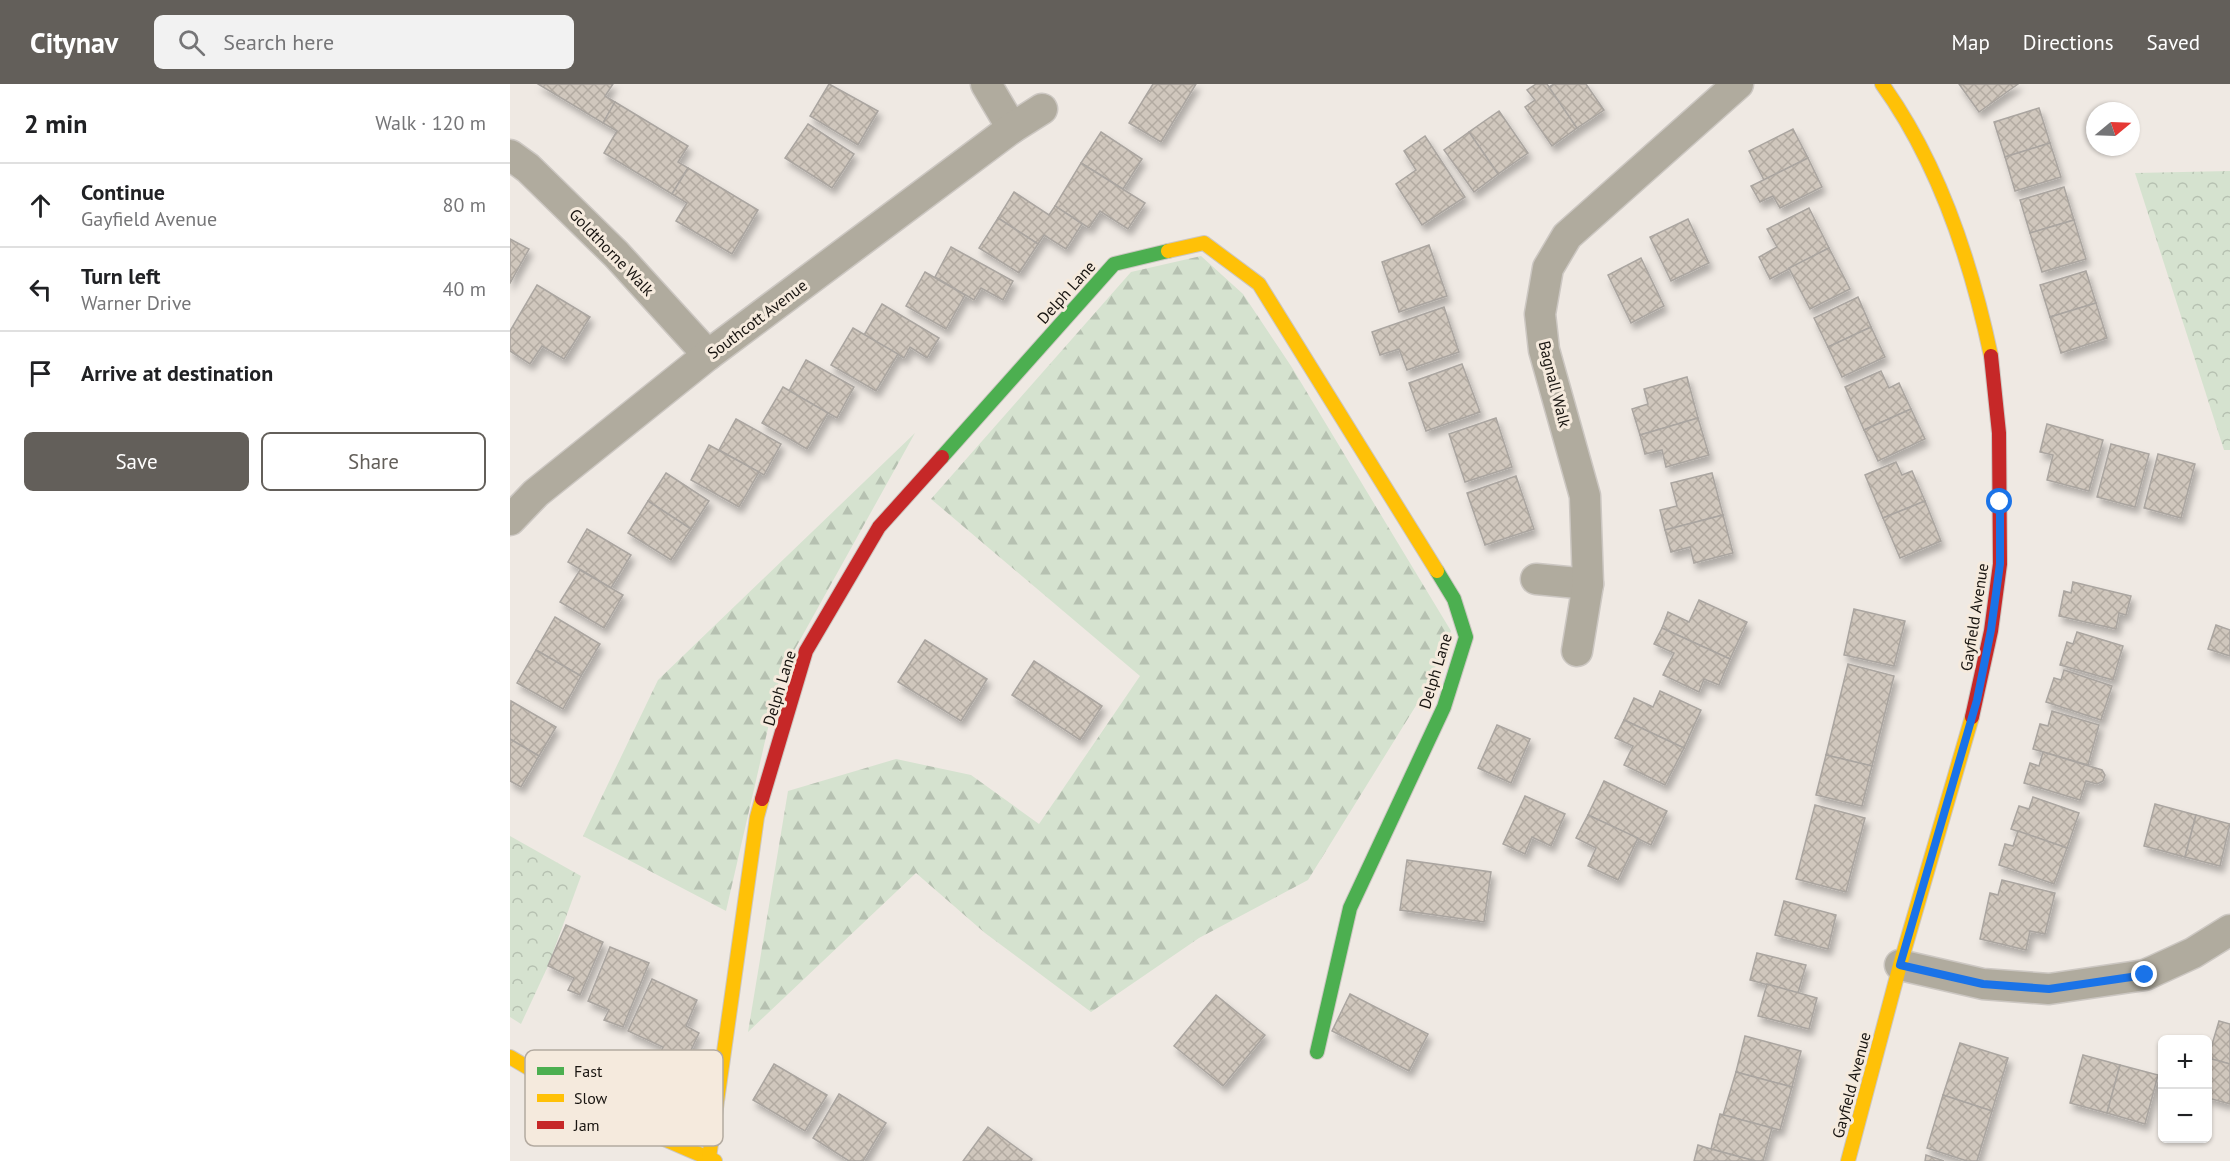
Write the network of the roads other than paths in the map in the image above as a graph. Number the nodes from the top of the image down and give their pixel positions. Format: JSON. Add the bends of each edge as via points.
{"nodes":[{"id":1,"x":986,"y":84,"type":"edge"},
{"id":2,"x":1738,"y":84,"type":"edge"},
{"id":3,"x":1882,"y":84,"type":"edge"},
{"id":4,"x":1041,"y":109,"type":"dead end"},
{"id":5,"x":1012,"y":128,"type":"junction"},
{"id":6,"x":510,"y":155,"type":"edge"},
{"id":7,"x":708,"y":355,"type":"junction"},
{"id":8,"x":510,"y":520,"type":"edge"},
{"id":9,"x":1536,"y":579,"type":"dead end"},
{"id":10,"x":1588,"y":584,"type":"junction"},
{"id":11,"x":1577,"y":651,"type":"dead end"},
{"id":12,"x":2230,"y":930,"type":"edge"},
{"id":13,"x":1900,"y":965,"type":"junction"},
{"id":14,"x":1317,"y":1052,"type":"dead end"},
{"id":15,"x":510,"y":1057,"type":"edge"},
{"id":16,"x":525,"y":1066,"type":"edge"},
{"id":17,"x":723,"y":1076,"type":"edge"},
{"id":18,"x":680,"y":1146,"type":"edge"},
{"id":19,"x":712,"y":1160,"type":"edge"},
{"id":20,"x":1848,"y":1161,"type":"edge"}],
"edges":[{"from":1,"to":5,"type":"street"},
{"from":2,"to":10,"type":"street","name":"Bagnall Walk","via":[[1567,236],[1548,268],[1540,314],[1544,350],[1585,496]]},
{"from":3,"to":13,"type":"street","name":"Gayfield Avenue","via":[[1900,109],[1941,191],[1982,312],[1993,363],[2000,479],[2000,564],[1977,700]]},
{"from":4,"to":5,"type":"street","name":"Southcott Avenue"},
{"from":5,"to":7,"type":"street","name":"Southcott Avenue"},
{"from":6,"to":7,"type":"street","name":"Goldthorne Walk","via":[[616,254]]},
{"from":7,"to":8,"type":"street","name":"Southcott Avenue","via":[[536,494]]},
{"from":9,"to":10,"type":"street"},
{"from":10,"to":11,"type":"street","name":"Bagnall Walk"},
{"from":12,"to":13,"type":"street","via":[[2193,953],[2145,975],[2049,989],[1983,984]]},
{"from":13,"to":20,"type":"street","name":"Gayfield Avenue"},
{"from":14,"to":17,"type":"street","name":"Delph Lane","via":[[1350,908],[1444,707],[1466,637],[1454,598],[1259,284],[1204,243],[1114,264],[879,527],[806,651],[757,817]]},
{"from":15,"to":16,"type":"street"},
{"from":18,"to":19,"type":"street"}]}
